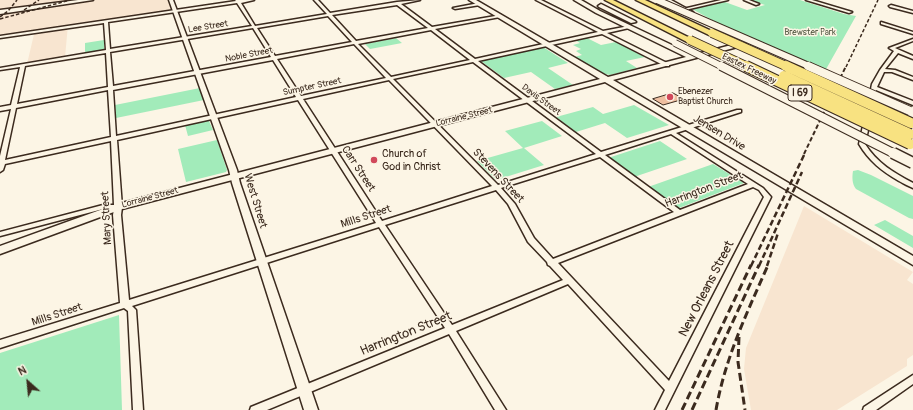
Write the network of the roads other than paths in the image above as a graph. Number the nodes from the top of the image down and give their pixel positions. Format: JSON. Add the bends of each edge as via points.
{"nodes":[{"id":1,"x":90,"y":0,"type":"edge"},
{"id":2,"x":171,"y":0,"type":"edge"},
{"id":3,"x":252,"y":0,"type":"edge"},
{"id":4,"x":316,"y":0,"type":"edge"},
{"id":5,"x":418,"y":0,"type":"edge"},
{"id":6,"x":472,"y":0,"type":"edge"},
{"id":7,"x":538,"y":0,"type":"edge"},
{"id":8,"x":577,"y":0,"type":"edge"},
{"id":9,"x":586,"y":0,"type":"edge"},
{"id":10,"x":597,"y":0,"type":"edge"},
{"id":11,"x":608,"y":0,"type":"edge"},
{"id":12,"x":639,"y":0,"type":"edge"},
{"id":13,"x":657,"y":0,"type":"edge"},
{"id":14,"x":667,"y":0,"type":"edge"},
{"id":15,"x":725,"y":0,"type":"edge"},
{"id":16,"x":746,"y":0,"type":"edge"},
{"id":17,"x":808,"y":0,"type":"edge"},
{"id":18,"x":238,"y":1,"type":"edge"},
{"id":19,"x":396,"y":2,"type":"edge"},
{"id":20,"x":620,"y":3,"type":"edge"},
{"id":21,"x":479,"y":4,"type":"junction"},
{"id":22,"x":757,"y":4,"type":"dead end"},
{"id":23,"x":891,"y":6,"type":"dead end"},
{"id":24,"x":455,"y":8,"type":"dead end"},
{"id":25,"x":685,"y":9,"type":"junction"},
{"id":26,"x":175,"y":11,"type":"junction"},
{"id":27,"x":0,"y":12,"type":"edge"},
{"id":28,"x":850,"y":12,"type":"dead end"},
{"id":29,"x":913,"y":12,"type":"edge"},
{"id":30,"x":330,"y":15,"type":"junction"},
{"id":31,"x":500,"y":16,"type":"junction"},
{"id":32,"x":106,"y":21,"type":"junction"},
{"id":33,"x":882,"y":23,"type":"dead end"},
{"id":34,"x":254,"y":27,"type":"junction"},
{"id":35,"x":628,"y":27,"type":"junction"},
{"id":36,"x":432,"y":29,"type":"junction"},
{"id":37,"x":603,"y":32,"type":"junction"},
{"id":38,"x":913,"y":33,"type":"edge"},
{"id":39,"x":0,"y":37,"type":"edge"},
{"id":40,"x":185,"y":39,"type":"junction"},
{"id":41,"x":913,"y":40,"type":"edge"},
{"id":42,"x":355,"y":43,"type":"junction"},
{"id":43,"x":547,"y":45,"type":"junction"},
{"id":44,"x":108,"y":51,"type":"junction"},
{"id":45,"x":896,"y":52,"type":"junction"},
{"id":46,"x":274,"y":58,"type":"junction"},
{"id":47,"x":694,"y":58,"type":"junction"},
{"id":48,"x":913,"y":58,"type":"edge"},
{"id":49,"x":474,"y":60,"type":"junction"},
{"id":50,"x":22,"y":65,"type":"junction"},
{"id":51,"x":667,"y":65,"type":"junction"},
{"id":52,"x":0,"y":69,"type":"edge"},
{"id":53,"x":882,"y":70,"type":"junction"},
{"id":54,"x":198,"y":73,"type":"junction"},
{"id":55,"x":390,"y":79,"type":"junction"},
{"id":56,"x":913,"y":79,"type":"edge"},
{"id":57,"x":608,"y":80,"type":"junction"},
{"id":58,"x":875,"y":88,"type":"junction"},
{"id":59,"x":110,"y":89,"type":"junction"},
{"id":60,"x":300,"y":98,"type":"junction"},
{"id":61,"x":872,"y":98,"type":"junction"},
{"id":62,"x":903,"y":99,"type":"junction"},
{"id":63,"x":527,"y":101,"type":"junction"},
{"id":64,"x":14,"y":107,"type":"junction"},
{"id":65,"x":0,"y":110,"type":"edge"},
{"id":66,"x":739,"y":111,"type":"dead end"},
{"id":67,"x":214,"y":117,"type":"junction"},
{"id":68,"x":436,"y":124,"type":"junction"},
{"id":69,"x":912,"y":125,"type":"edge"},
{"id":70,"x":686,"y":127,"type":"junction"},
{"id":71,"x":671,"y":132,"type":"junction"},
{"id":72,"x":113,"y":139,"type":"junction"},
{"id":73,"x":334,"y":151,"type":"junction"},
{"id":74,"x":600,"y":154,"type":"junction"},
{"id":75,"x":1,"y":163,"type":"edge"},
{"id":76,"x":913,"y":163,"type":"edge"},
{"id":77,"x":0,"y":170,"type":"edge"},
{"id":78,"x":234,"y":176,"type":"junction"},
{"id":79,"x":753,"y":184,"type":"junction"},
{"id":80,"x":913,"y":186,"type":"edge"},
{"id":81,"x":496,"y":187,"type":"junction"},
{"id":82,"x":118,"y":207,"type":"junction"},
{"id":83,"x":679,"y":213,"type":"junction"},
{"id":84,"x":380,"y":224,"type":"junction"},
{"id":85,"x":0,"y":234,"type":"edge"},
{"id":86,"x":0,"y":250,"type":"edge"},
{"id":87,"x":913,"y":261,"type":"edge"},
{"id":88,"x":262,"y":262,"type":"junction"},
{"id":89,"x":551,"y":263,"type":"junction"},
{"id":90,"x":568,"y":281,"type":"junction"},
{"id":91,"x":125,"y":305,"type":"junction"},
{"id":92,"x":450,"y":330,"type":"junction"},
{"id":93,"x":0,"y":344,"type":"edge"},
{"id":94,"x":913,"y":379,"type":"edge"},
{"id":95,"x":304,"y":390,"type":"junction"},
{"id":96,"x":671,"y":390,"type":"junction"},
{"id":97,"x":138,"y":410,"type":"edge"},
{"id":98,"x":255,"y":410,"type":"edge"},
{"id":99,"x":311,"y":410,"type":"edge"},
{"id":100,"x":501,"y":410,"type":"edge"},
{"id":101,"x":660,"y":410,"type":"edge"},
{"id":102,"x":868,"y":410,"type":"edge"}],
"edges":[{"from":1,"to":27,"type":"main road"},
{"from":2,"to":26,"type":"street","name":"West Street"},
{"from":3,"to":18,"type":"street"},
{"from":4,"to":30,"type":"street","name":"Stevens Street"},
{"from":5,"to":19,"type":"street","name":"Lee Street"},
{"from":6,"to":21,"type":"main road","name":"Jensen Drive"},
{"from":7,"to":37,"type":"street"},
{"from":8,"to":35,"type":"main road"},
{"from":9,"to":76,"type":"main road","bridge":true},
{"from":10,"to":20,"type":"highway"},
{"from":11,"to":20,"type":"highway","name":"Eastex Freeway","number":"I 69"},
{"from":12,"to":69,"type":"highway","name":"Eastex Freeway","number":"I 69","bridge":true},
{"from":13,"to":69,"type":"main road","bridge":true},
{"from":14,"to":25,"type":"main road"},
{"from":15,"to":25,"type":"street"},
{"from":16,"to":22,"type":"street"},
{"from":17,"to":28,"type":"street"},
{"from":18,"to":26,"type":"street"},
{"from":18,"to":34,"type":"street","name":"Carr Street"},
{"from":19,"to":30,"type":"street","name":"Lee Street"},
{"from":19,"to":36,"type":"street","name":"Davis Street"},
{"from":20,"to":69,"type":"highway","name":"Eastex Freeway","number":"I 69","bridge":true,"via":[[694,39]]},
{"from":21,"to":24,"type":"street"},
{"from":21,"to":31,"type":"main road","name":"Jensen Drive"},
{"from":23,"to":29,"type":"street"},
{"from":25,"to":47,"type":"main road","name":"Lorraine Street","via":[[737,36],[743,43]]},
{"from":26,"to":32,"type":"street"},
{"from":26,"to":40,"type":"street","name":"West Street"},
{"from":30,"to":34,"type":"street","name":"Lee Street"},
{"from":30,"to":42,"type":"street","name":"Stevens Street"},
{"from":31,"to":36,"type":"street","name":"Noble Street"},
{"from":31,"to":43,"type":"main road","name":"Jensen Drive"},
{"from":32,"to":39,"type":"street"},
{"from":32,"to":44,"type":"street","name":"Mary Street"},
{"from":33,"to":38,"type":"street"},
{"from":34,"to":40,"type":"street","name":"Lee Street"},
{"from":34,"to":46,"type":"street","name":"Carr Street"},
{"from":35,"to":37,"type":"street","name":"Sumpter Street"},
{"from":35,"to":47,"type":"main road"},
{"from":36,"to":42,"type":"street","name":"Noble Street"},
{"from":36,"to":49,"type":"street","name":"Davis Street"},
{"from":37,"to":43,"type":"street","name":"Sumpter Street"},
{"from":37,"to":51,"type":"street"},
{"from":40,"to":44,"type":"street","name":"Lee Street"},
{"from":40,"to":54,"type":"street","name":"West Street"},
{"from":41,"to":45,"type":"street","via":[[893,46],[891,48]]},
{"from":42,"to":46,"type":"street","name":"Noble Street"},
{"from":42,"to":55,"type":"street","name":"Stevens Street"},
{"from":43,"to":49,"type":"street","name":"Sumpter Street"},
{"from":43,"to":57,"type":"main road","name":"Jensen Drive"},
{"from":44,"to":50,"type":"street","name":"Lee Street"},
{"from":44,"to":59,"type":"street","name":"Mary Street"},
{"from":45,"to":48,"type":"street"},
{"from":45,"to":53,"type":"street"},
{"from":46,"to":54,"type":"street","name":"Noble Street"},
{"from":46,"to":60,"type":"street","name":"Carr Street"},
{"from":47,"to":51,"type":"main road","name":"Lorraine Street"},
{"from":49,"to":55,"type":"street","name":"Sumpter Street"},
{"from":49,"to":63,"type":"street","name":"Davis Street"},
{"from":50,"to":52,"type":"street","name":"Lee Street"},
{"from":50,"to":64,"type":"street"},
{"from":51,"to":57,"type":"main road","name":"Lorraine Street"},
{"from":53,"to":56,"type":"street","via":[[893,71]]},
{"from":53,"to":58,"type":"street"},
{"from":54,"to":59,"type":"street","name":"Noble Street"},
{"from":54,"to":67,"type":"street","name":"West Street"},
{"from":55,"to":60,"type":"street","name":"Sumpter Street"},
{"from":55,"to":68,"type":"street","name":"Stevens Street"},
{"from":57,"to":63,"type":"main road","name":"Lorraine Street"},
{"from":57,"to":70,"type":"main road","name":"Jensen Drive"},
{"from":58,"to":61,"type":"street"},
{"from":58,"to":62,"type":"street"},
{"from":59,"to":64,"type":"street","name":"Noble Street"},
{"from":59,"to":72,"type":"street","name":"Mary Street"},
{"from":60,"to":67,"type":"street","name":"Sumpter Street"},
{"from":60,"to":73,"type":"street","name":"Carr Street"},
{"from":61,"to":62,"type":"street"},
{"from":61,"to":80,"type":"street","via":[[862,144],[868,157],[884,170]]},
{"from":62,"to":69,"type":"street"},
{"from":63,"to":68,"type":"main road","name":"Lorraine Street"},
{"from":63,"to":74,"type":"street","name":"Davis Street"},
{"from":64,"to":65,"type":"street","name":"Noble Street"},
{"from":64,"to":75,"type":"street"},
{"from":66,"to":70,"type":"street","name":"Mills Street"},
{"from":67,"to":72,"type":"street","name":"Sumpter Street"},
{"from":67,"to":78,"type":"street","name":"West Street"},
{"from":68,"to":73,"type":"main road","name":"Lorraine Street"},
{"from":68,"to":81,"type":"street","name":"Stevens Street"},
{"from":70,"to":71,"type":"street","name":"Mills Street"},
{"from":70,"to":87,"type":"main road","name":"Jensen Drive"},
{"from":71,"to":74,"type":"street","name":"Mills Street"},
{"from":71,"to":79,"type":"street","name":"Harrington Street"},
{"from":72,"to":75,"type":"street","name":"Sumpter Street"},
{"from":72,"to":82,"type":"street","name":"Mary Street"},
{"from":73,"to":78,"type":"main road","name":"Lorraine Street"},
{"from":73,"to":84,"type":"street","name":"Carr Street"},
{"from":74,"to":81,"type":"street","name":"Mills Street"},
{"from":74,"to":83,"type":"street","name":"Davis Street"},
{"from":75,"to":77,"type":"street"},
{"from":78,"to":82,"type":"main road","name":"Lorraine Street"},
{"from":78,"to":88,"type":"street","name":"West Street"},
{"from":79,"to":83,"type":"street","name":"Harrington Street"},
{"from":79,"to":96,"type":"street","name":"New Orleans Street","via":[[768,197]]},
{"from":81,"to":84,"type":"street","name":"Mills Street"},
{"from":81,"to":89,"type":"street","name":"Stevens Street","via":[[513,206],[531,240]]},
{"from":82,"to":85,"type":"street","name":"Lorraine Street","via":[[103,207]]},
{"from":82,"to":86,"type":"main road","name":"Lorraine Street"},
{"from":82,"to":91,"type":"street","name":"Mary Street"},
{"from":83,"to":89,"type":"street","name":"Harrington Street"},
{"from":84,"to":88,"type":"street","name":"Mills Street"},
{"from":84,"to":92,"type":"street","name":"Carr Street"},
{"from":88,"to":91,"type":"street","name":"Mills Street"},
{"from":88,"to":95,"type":"street","name":"West Street"},
{"from":89,"to":90,"type":"street","name":"Stevens Street"},
{"from":90,"to":92,"type":"street","name":"Harrington Street"},
{"from":90,"to":96,"type":"street","name":"Stevens Street"},
{"from":91,"to":93,"type":"street","name":"Mills Street"},
{"from":91,"to":97,"type":"street","name":"Mary Street","via":[[132,310]]},
{"from":92,"to":95,"type":"street","name":"Harrington Street"},
{"from":92,"to":100,"type":"street","name":"Carr Street"},
{"from":94,"to":102,"type":"street"},
{"from":95,"to":98,"type":"street","name":"Harrington Street"},
{"from":95,"to":99,"type":"street","name":"West Street"},
{"from":96,"to":101,"type":"street","name":"New Orleans Street"}]}
